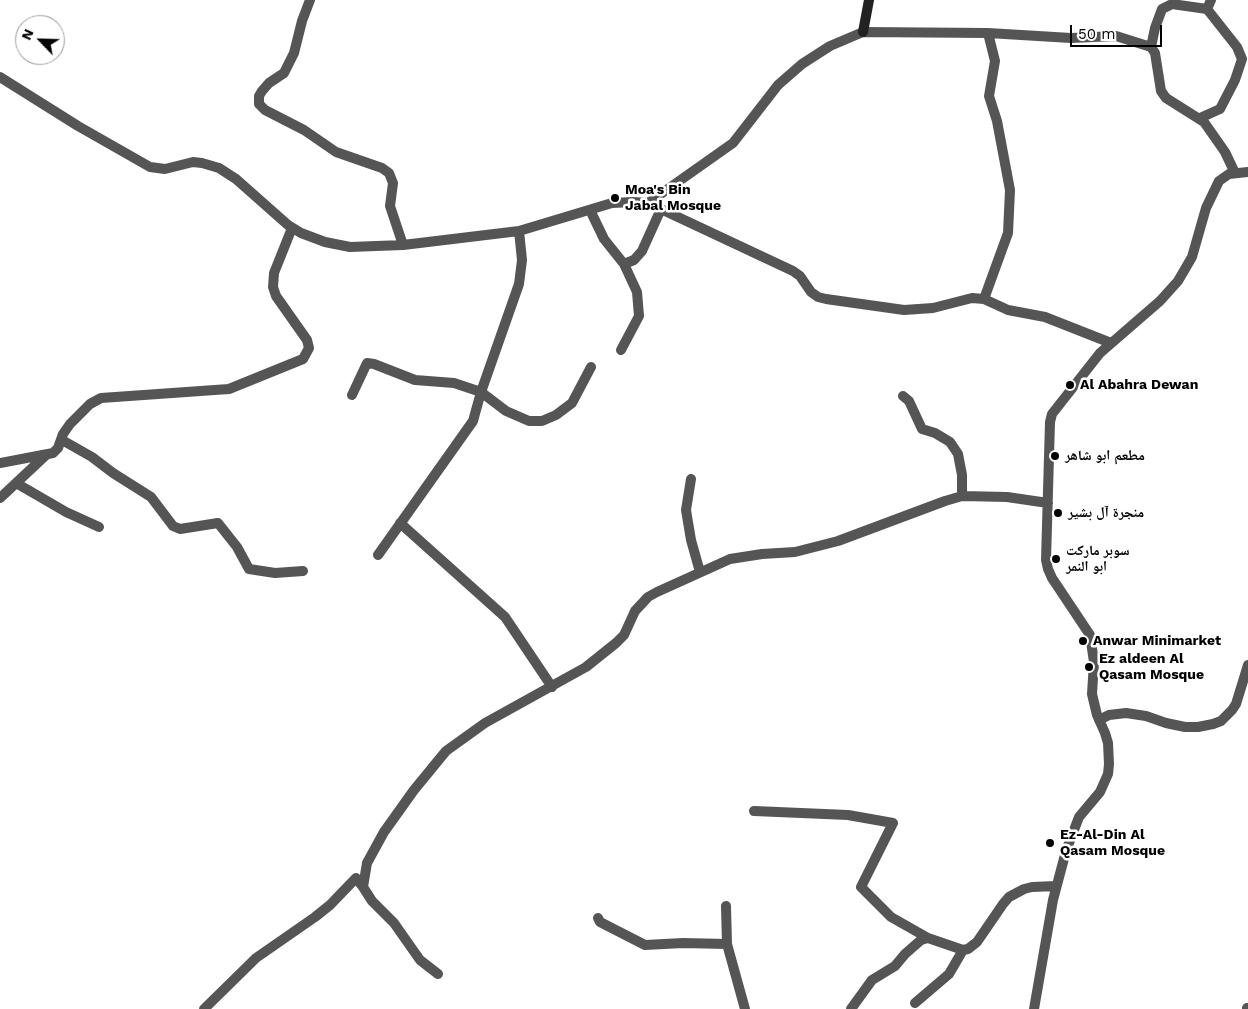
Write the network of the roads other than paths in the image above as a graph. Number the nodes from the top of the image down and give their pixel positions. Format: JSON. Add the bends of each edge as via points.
{"nodes":[{"id":1,"x":310,"y":0,"type":"edge"},
{"id":2,"x":869,"y":0,"type":"edge"},
{"id":3,"x":1209,"y":4,"type":"edge"},
{"id":4,"x":863,"y":32,"type":"junction"},
{"id":5,"x":988,"y":33,"type":"junction"},
{"id":6,"x":1151,"y":47,"type":"junction"},
{"id":7,"x":0,"y":77,"type":"edge"},
{"id":8,"x":1200,"y":118,"type":"junction"},
{"id":9,"x":1248,"y":172,"type":"edge"},
{"id":10,"x":1235,"y":173,"type":"junction"},
{"id":11,"x":648,"y":203,"type":"junction"},
{"id":12,"x":661,"y":209,"type":"junction"},
{"id":13,"x":590,"y":210,"type":"junction"},
{"id":14,"x":292,"y":228,"type":"junction"},
{"id":15,"x":519,"y":231,"type":"junction"},
{"id":16,"x":403,"y":245,"type":"junction"},
{"id":17,"x":624,"y":264,"type":"junction"},
{"id":18,"x":984,"y":299,"type":"junction"},
{"id":19,"x":1111,"y":343,"type":"junction"},
{"id":20,"x":621,"y":350,"type":"dead end"},
{"id":21,"x":591,"y":367,"type":"dead end"},
{"id":22,"x":481,"y":392,"type":"junction"},
{"id":23,"x":352,"y":395,"type":"dead end"},
{"id":24,"x":903,"y":396,"type":"dead end"},
{"id":25,"x":62,"y":440,"type":"junction"},
{"id":26,"x":47,"y":455,"type":"junction"},
{"id":27,"x":0,"y":462,"type":"edge"},
{"id":28,"x":691,"y":479,"type":"dead end"},
{"id":29,"x":16,"y":483,"type":"junction"},
{"id":30,"x":962,"y":496,"type":"junction"},
{"id":31,"x":0,"y":498,"type":"edge"},
{"id":32,"x":1048,"y":503,"type":"junction"},
{"id":33,"x":400,"y":523,"type":"junction"},
{"id":34,"x":99,"y":527,"type":"dead end"},
{"id":35,"x":378,"y":554,"type":"dead end"},
{"id":36,"x":303,"y":570,"type":"dead end"},
{"id":37,"x":700,"y":572,"type":"junction"},
{"id":38,"x":1248,"y":665,"type":"edge"},
{"id":39,"x":552,"y":687,"type":"junction"},
{"id":40,"x":1099,"y":720,"type":"junction"},
{"id":41,"x":754,"y":812,"type":"dead end"},
{"id":42,"x":362,"y":869,"type":"dead end"},
{"id":43,"x":1056,"y":886,"type":"junction"},
{"id":44,"x":363,"y":887,"type":"junction"},
{"id":45,"x":726,"y":906,"type":"dead end"},
{"id":46,"x":598,"y":918,"type":"dead end"},
{"id":47,"x":928,"y":938,"type":"junction"},
{"id":48,"x":727,"y":944,"type":"junction"},
{"id":49,"x":963,"y":950,"type":"junction"},
{"id":50,"x":438,"y":974,"type":"dead end"},
{"id":51,"x":915,"y":1003,"type":"dead end"},
{"id":52,"x":204,"y":1009,"type":"edge"},
{"id":53,"x":745,"y":1009,"type":"edge"},
{"id":54,"x":851,"y":1009,"type":"edge"},
{"id":55,"x":1034,"y":1009,"type":"edge"}],
"edges":[{"from":1,"to":16,"type":"street","via":[[294,53],[284,73],[262,91],[259,104],[336,152],[389,173],[393,182],[390,206]]},
{"from":2,"to":4,"type":"street"},
{"from":3,"to":6,"type":"street","via":[[1172,4],[1162,9]]},
{"from":3,"to":8,"type":"street","via":[[1242,59],[1220,109]]},
{"from":4,"to":5,"type":"street"},
{"from":4,"to":11,"type":"street","via":[[830,46],[802,64],[778,85],[733,143]]},
{"from":5,"to":6,"type":"street","via":[[1071,38],[1116,36]]},
{"from":5,"to":18,"type":"street","via":[[995,61],[989,96],[997,120],[1010,190],[1008,233]]},
{"from":6,"to":8,"type":"street","via":[[1156,52],[1161,91],[1166,98]]},
{"from":7,"to":14,"type":"street","via":[[150,167],[165,169],[193,162],[219,168]]},
{"from":8,"to":10,"type":"street"},
{"from":9,"to":10,"type":"street"},
{"from":10,"to":19,"type":"street","via":[[1224,176],[1211,195],[1197,244],[1178,280],[1160,301]]},
{"from":11,"to":12,"type":"street"},
{"from":11,"to":13,"type":"street","via":[[612,203]]},
{"from":12,"to":17,"type":"street","via":[[642,251],[634,260]]},
{"from":12,"to":18,"type":"street","via":[[794,271],[818,297],[904,310],[947,306],[972,298]]},
{"from":13,"to":15,"type":"street"},
{"from":13,"to":17,"type":"street","via":[[604,239]]},
{"from":14,"to":16,"type":"street","via":[[338,245]]},
{"from":14,"to":25,"type":"street","via":[[274,273],[273,287],[307,340],[309,348],[303,359],[229,388],[101,398],[70,424]]},
{"from":15,"to":16,"type":"street"},
{"from":15,"to":22,"type":"street","via":[[522,260],[519,284]]},
{"from":17,"to":20,"type":"street","via":[[637,292],[639,316]]},
{"from":18,"to":19,"type":"street","via":[[1008,310],[1045,317]]},
{"from":19,"to":32,"type":"street","via":[[1052,414]]},
{"from":21,"to":22,"type":"street","via":[[572,403],[556,416],[542,420],[528,421],[506,411]]},
{"from":22,"to":23,"type":"street","via":[[454,383],[415,380],[367,363]]},
{"from":22,"to":33,"type":"street","via":[[468,430]]},
{"from":24,"to":30,"type":"street","via":[[909,401],[922,429],[950,442],[958,454]]},
{"from":25,"to":26,"type":"street","via":[[58,448]]},
{"from":25,"to":36,"type":"street","via":[[144,491],[173,526],[180,529],[218,523],[237,546],[249,569],[276,573]]},
{"from":26,"to":27,"type":"street"},
{"from":26,"to":29,"type":"street"},
{"from":28,"to":37,"type":"street","via":[[686,510]]},
{"from":29,"to":31,"type":"street"},
{"from":29,"to":34,"type":"street"},
{"from":30,"to":32,"type":"street","via":[[1006,497]]},
{"from":30,"to":37,"type":"street","via":[[838,541],[795,552],[730,559]]},
{"from":32,"to":40,"type":"street","via":[[1048,569],[1090,636],[1094,662],[1092,694]]},
{"from":33,"to":35,"type":"street"},
{"from":33,"to":39,"type":"street","via":[[505,617]]},
{"from":37,"to":39,"type":"street","via":[[648,597],[616,643],[586,667]]},
{"from":38,"to":40,"type":"street","via":[[1232,710],[1213,724],[1185,727],[1126,713]]},
{"from":39,"to":44,"type":"street","via":[[485,723],[446,751],[384,832],[367,863]]},
{"from":40,"to":43,"type":"street","via":[[1110,754],[1108,774],[1100,792],[1075,825]]},
{"from":41,"to":47,"type":"street","via":[[848,815],[893,823],[861,887],[891,917]]},
{"from":42,"to":44,"type":"street"},
{"from":43,"to":49,"type":"street","via":[[1032,887],[1009,897],[977,942]]},
{"from":43,"to":55,"type":"street"},
{"from":44,"to":50,"type":"street","via":[[420,960]]},
{"from":44,"to":52,"type":"street","via":[[356,878],[315,917],[256,958]]},
{"from":45,"to":48,"type":"street"},
{"from":46,"to":48,"type":"street","via":[[645,946]]},
{"from":47,"to":49,"type":"street"},
{"from":47,"to":54,"type":"street","via":[[904,954],[891,970],[872,980]]},
{"from":48,"to":53,"type":"street"},
{"from":49,"to":51,"type":"street","via":[[949,974]]}]}
